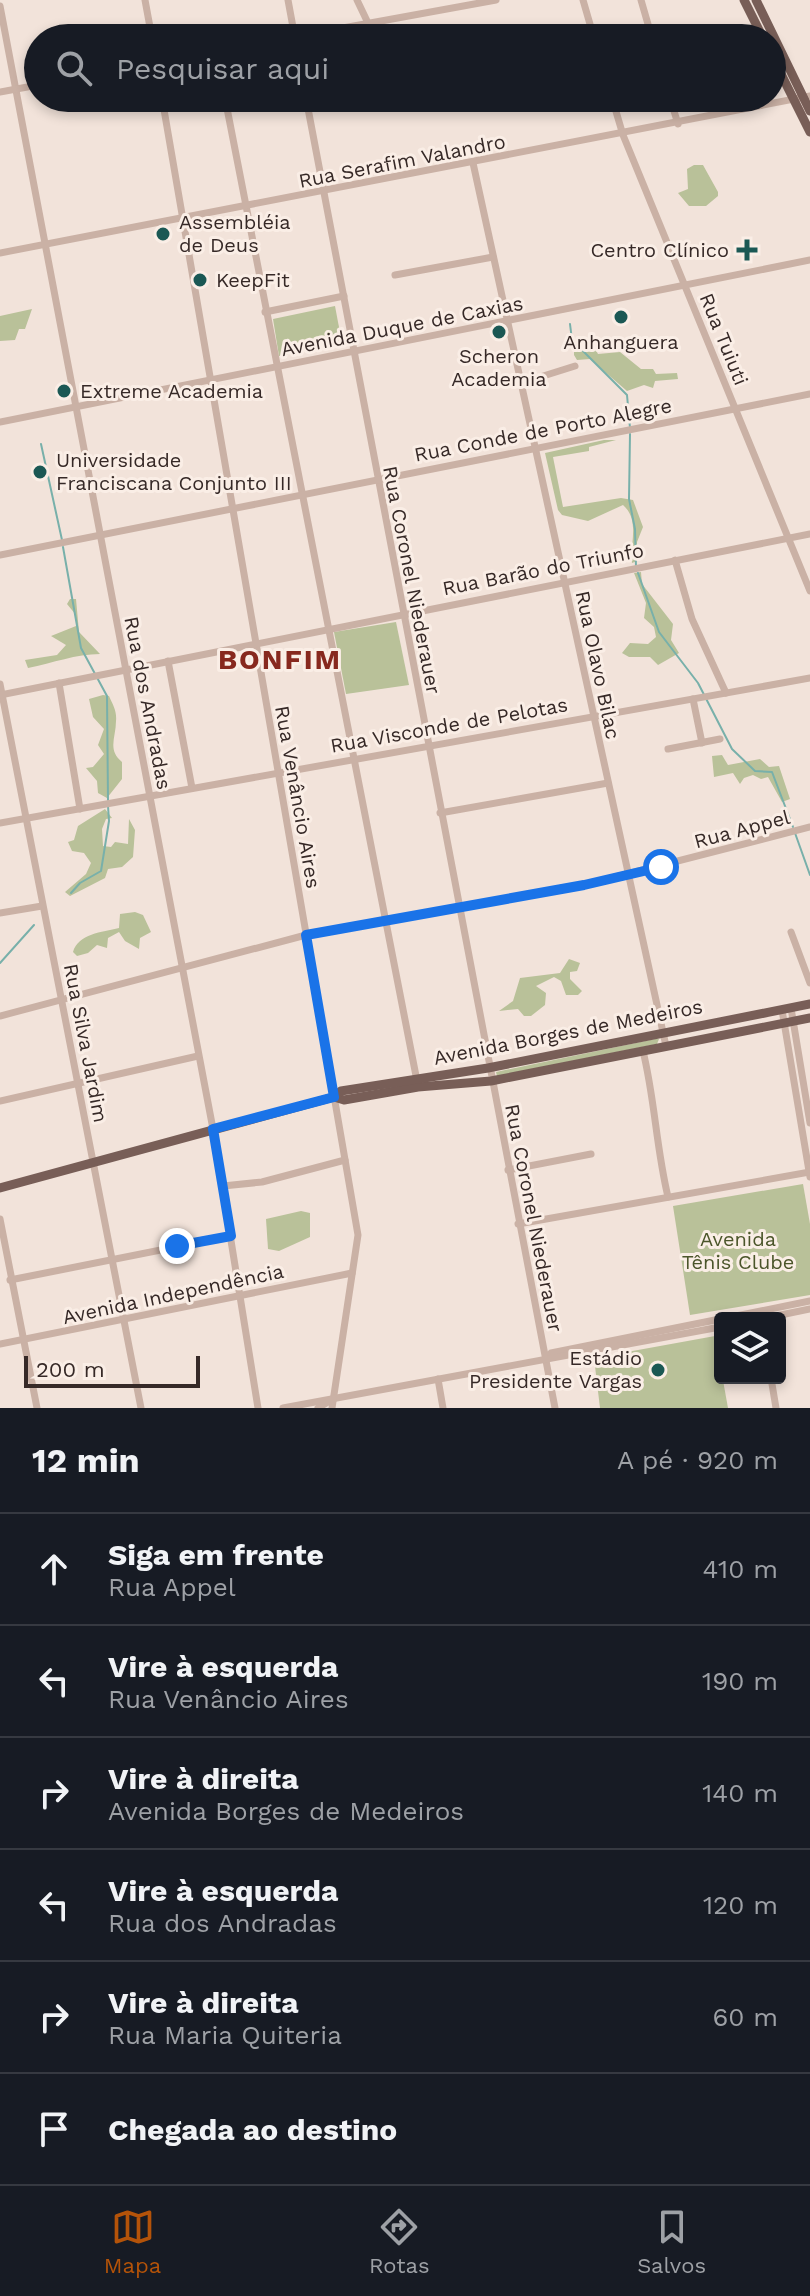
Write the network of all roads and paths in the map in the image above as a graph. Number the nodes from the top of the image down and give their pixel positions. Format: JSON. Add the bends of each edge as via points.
{"nodes":[{"id":1,"x":145,"y":0,"type":"edge"},
{"id":2,"x":288,"y":0,"type":"edge"},
{"id":3,"x":357,"y":0,"type":"edge"},
{"id":4,"x":496,"y":0,"type":"edge"},
{"id":5,"x":583,"y":0,"type":"edge"},
{"id":6,"x":641,"y":0,"type":"edge"},
{"id":7,"x":744,"y":0,"type":"edge"},
{"id":8,"x":756,"y":0,"type":"edge"},
{"id":9,"x":0,"y":6,"type":"edge"},
{"id":10,"x":368,"y":23,"type":"junction"},
{"id":11,"x":149,"y":24,"type":"edge"},
{"id":12,"x":291,"y":24,"type":"edge"},
{"id":13,"x":363,"y":24,"type":"edge"},
{"id":14,"x":590,"y":24,"type":"edge"},
{"id":15,"x":648,"y":24,"type":"edge"},
{"id":16,"x":756,"y":24,"type":"edge"},
{"id":17,"x":768,"y":24,"type":"edge"},
{"id":18,"x":786,"y":63,"type":"edge"},
{"id":19,"x":786,"y":75,"type":"edge"},
{"id":20,"x":24,"y":88,"type":"edge"},
{"id":21,"x":17,"y":89,"type":"junction"},
{"id":22,"x":0,"y":92,"type":"edge"},
{"id":23,"x":803,"y":98,"type":"edge"},
{"id":24,"x":810,"y":111,"type":"edge"},
{"id":25,"x":164,"y":112,"type":"edge"},
{"id":26,"x":228,"y":112,"type":"edge"},
{"id":27,"x":309,"y":112,"type":"edge"},
{"id":28,"x":616,"y":112,"type":"edge"},
{"id":29,"x":674,"y":112,"type":"edge"},
{"id":30,"x":736,"y":112,"type":"edge"},
{"id":31,"x":678,"y":124,"type":"junction"},
{"id":32,"x":810,"y":132,"type":"edge"},
{"id":33,"x":623,"y":135,"type":"junction"},
{"id":34,"x":473,"y":163,"type":"junction"},
{"id":35,"x":324,"y":192,"type":"junction"},
{"id":36,"x":245,"y":207,"type":"junction"},
{"id":37,"x":183,"y":220,"type":"junction"},
{"id":38,"x":46,"y":245,"type":"junction"},
{"id":39,"x":0,"y":253,"type":"edge"},
{"id":40,"x":493,"y":257,"type":"junction"},
{"id":41,"x":810,"y":260,"type":"edge"},
{"id":42,"x":395,"y":275,"type":"dead end"},
{"id":43,"x":685,"y":287,"type":"junction"},
{"id":44,"x":344,"y":296,"type":"junction"},
{"id":45,"x":265,"y":312,"type":"junction"},
{"id":46,"x":507,"y":322,"type":"junction"},
{"id":47,"x":354,"y":352,"type":"junction"},
{"id":48,"x":276,"y":366,"type":"junction"},
{"id":49,"x":575,"y":366,"type":"dead end"},
{"id":50,"x":211,"y":380,"type":"junction"},
{"id":51,"x":521,"y":383,"type":"junction"},
{"id":52,"x":810,"y":394,"type":"edge"},
{"id":53,"x":77,"y":407,"type":"junction"},
{"id":54,"x":735,"y":408,"type":"junction"},
{"id":55,"x":0,"y":422,"type":"edge"},
{"id":56,"x":535,"y":448,"type":"junction"},
{"id":57,"x":377,"y":480,"type":"junction"},
{"id":58,"x":301,"y":495,"type":"junction"},
{"id":59,"x":233,"y":508,"type":"junction"},
{"id":60,"x":810,"y":534,"type":"edge"},
{"id":61,"x":101,"y":535,"type":"junction"},
{"id":62,"x":789,"y":538,"type":"junction"},
{"id":63,"x":0,"y":555,"type":"edge"},
{"id":64,"x":675,"y":560,"type":"junction"},
{"id":65,"x":563,"y":582,"type":"junction"},
{"id":66,"x":810,"y":591,"type":"edge"},
{"id":67,"x":401,"y":613,"type":"junction"},
{"id":68,"x":327,"y":628,"type":"junction"},
{"id":69,"x":255,"y":642,"type":"junction"},
{"id":70,"x":168,"y":661,"type":"junction"},
{"id":71,"x":126,"y":670,"type":"junction"},
{"id":72,"x":810,"y":678,"type":"edge"},
{"id":73,"x":59,"y":683,"type":"junction"},
{"id":74,"x":0,"y":684,"type":"edge"},
{"id":75,"x":726,"y":693,"type":"junction"},
{"id":76,"x":1,"y":694,"type":"edge"},
{"id":77,"x":693,"y":699,"type":"junction"},
{"id":78,"x":593,"y":716,"type":"junction"},
{"id":79,"x":720,"y":739,"type":"dead end"},
{"id":80,"x":702,"y":743,"type":"junction"},
{"id":81,"x":427,"y":745,"type":"junction"},
{"id":82,"x":668,"y":749,"type":"dead end"},
{"id":83,"x":354,"y":759,"type":"junction"},
{"id":84,"x":278,"y":773,"type":"junction"},
{"id":85,"x":608,"y":783,"type":"junction"},
{"id":86,"x":192,"y":788,"type":"junction"},
{"id":87,"x":149,"y":796,"type":"junction"},
{"id":88,"x":80,"y":809,"type":"junction"},
{"id":89,"x":440,"y":813,"type":"junction"},
{"id":90,"x":26,"y":819,"type":"junction"},
{"id":91,"x":0,"y":823,"type":"edge"},
{"id":92,"x":810,"y":827,"type":"edge"},
{"id":93,"x":628,"y":875,"type":"junction"},
{"id":94,"x":42,"y":906,"type":"junction"},
{"id":95,"x":458,"y":907,"type":"junction"},
{"id":96,"x":0,"y":913,"type":"edge"},
{"id":97,"x":386,"y":920,"type":"junction"},
{"id":98,"x":791,"y":932,"type":"dead end"},
{"id":99,"x":306,"y":935,"type":"junction"},
{"id":100,"x":182,"y":969,"type":"junction"},
{"id":101,"x":810,"y":983,"type":"edge"},
{"id":102,"x":61,"y":1003,"type":"junction"},
{"id":103,"x":810,"y":1004,"type":"edge"},
{"id":104,"x":786,"y":1009,"type":"junction"},
{"id":105,"x":0,"y":1016,"type":"edge"},
{"id":106,"x":810,"y":1018,"type":"edge"},
{"id":107,"x":789,"y":1022,"type":"junction"},
{"id":108,"x":663,"y":1033,"type":"junction"},
{"id":109,"x":666,"y":1046,"type":"junction"},
{"id":110,"x":643,"y":1051,"type":"junction"},
{"id":111,"x":198,"y":1056,"type":"junction"},
{"id":112,"x":488,"y":1068,"type":"junction"},
{"id":113,"x":491,"y":1081,"type":"junction"},
{"id":114,"x":78,"y":1083,"type":"junction"},
{"id":115,"x":418,"y":1083,"type":"junction"},
{"id":116,"x":334,"y":1097,"type":"junction"},
{"id":117,"x":0,"y":1101,"type":"edge"},
{"id":118,"x":810,"y":1123,"type":"edge"},
{"id":119,"x":213,"y":1129,"type":"junction"},
{"id":120,"x":591,"y":1154,"type":"dead end"},
{"id":121,"x":345,"y":1160,"type":"junction"},
{"id":122,"x":93,"y":1163,"type":"junction"},
{"id":123,"x":508,"y":1170,"type":"junction"},
{"id":124,"x":810,"y":1173,"type":"edge"},
{"id":125,"x":223,"y":1186,"type":"junction"},
{"id":126,"x":0,"y":1188,"type":"edge"},
{"id":127,"x":668,"y":1197,"type":"junction"},
{"id":128,"x":0,"y":1219,"type":"edge"},
{"id":129,"x":518,"y":1224,"type":"junction"},
{"id":130,"x":231,"y":1236,"type":"junction"},
{"id":131,"x":112,"y":1260,"type":"junction"},
{"id":132,"x":352,"y":1273,"type":"junction"},
{"id":133,"x":10,"y":1280,"type":"junction"},
{"id":134,"x":242,"y":1296,"type":"junction"},
{"id":135,"x":810,"y":1301,"type":"edge"},
{"id":136,"x":810,"y":1309,"type":"edge"},
{"id":137,"x":757,"y":1312,"type":"edge"},
{"id":138,"x":786,"y":1314,"type":"edge"},
{"id":139,"x":124,"y":1320,"type":"junction"},
{"id":140,"x":714,"y":1321,"type":"edge"},
{"id":141,"x":714,"y":1328,"type":"edge"},
{"id":142,"x":23,"y":1341,"type":"junction"},
{"id":143,"x":0,"y":1344,"type":"edge"},
{"id":144,"x":545,"y":1359,"type":"junction"},
{"id":145,"x":438,"y":1379,"type":"junction"},
{"id":146,"x":772,"y":1384,"type":"edge"},
{"id":147,"x":333,"y":1404,"type":"edge"},
{"id":148,"x":37,"y":1408,"type":"edge"},
{"id":149,"x":141,"y":1408,"type":"edge"},
{"id":150,"x":258,"y":1408,"type":"edge"},
{"id":151,"x":283,"y":1408,"type":"edge"},
{"id":152,"x":318,"y":1408,"type":"edge"},
{"id":153,"x":443,"y":1408,"type":"edge"},
{"id":154,"x":555,"y":1408,"type":"edge"},
{"id":155,"x":776,"y":1408,"type":"edge"}],
"edges":[{"from":1,"to":11,"type":"street"},
{"from":2,"to":12,"type":"street"},
{"from":3,"to":10,"type":"street"},
{"from":4,"to":10,"type":"street"},
{"from":5,"to":14,"type":"street"},
{"from":6,"to":15,"type":"street"},
{"from":7,"to":16,"type":"main road"},
{"from":8,"to":17,"type":"main road"},
{"from":9,"to":21,"type":"street","name":"Rua dos Andradas"},
{"from":10,"to":13,"type":"street"},
{"from":18,"to":23,"type":"main road"},
{"from":19,"to":23,"type":"main road"},
{"from":20,"to":21,"type":"street"},
{"from":21,"to":22,"type":"street"},
{"from":21,"to":38,"type":"street","name":"Rua dos Andradas"},
{"from":23,"to":24,"type":"main road"},
{"from":23,"to":32,"type":"main road"},
{"from":25,"to":37,"type":"street","name":"Rua Venâncio Aires"},
{"from":26,"to":36,"type":"street"},
{"from":27,"to":35,"type":"street","name":"Rua Coronel Niederauer"},
{"from":28,"to":33,"type":"street","name":"Rua Tuiuti"},
{"from":29,"to":31,"type":"street"},
{"from":30,"to":31,"type":"street","name":"Rua Serafim Valandro"},
{"from":31,"to":33,"type":"street","name":"Rua Serafim Valandro"},
{"from":33,"to":34,"type":"street","name":"Rua Serafim Valandro"},
{"from":33,"to":43,"type":"street","name":"Rua Tuiuti"},
{"from":34,"to":35,"type":"street","name":"Rua Serafim Valandro"},
{"from":34,"to":40,"type":"street","name":"Rua Olavo Bilac"},
{"from":35,"to":36,"type":"street","name":"Rua Serafim Valandro"},
{"from":35,"to":44,"type":"street","name":"Rua Coronel Niederauer"},
{"from":36,"to":37,"type":"street","name":"Rua Serafim Valandro"},
{"from":36,"to":45,"type":"street"},
{"from":37,"to":38,"type":"street","name":"Rua Serafim Valandro"},
{"from":37,"to":50,"type":"street","name":"Rua Venâncio Aires"},
{"from":38,"to":39,"type":"street","name":"Rua Serafim Valandro"},
{"from":38,"to":53,"type":"street","name":"Rua dos Andradas"},
{"from":40,"to":42,"type":"street"},
{"from":40,"to":46,"type":"street","name":"Rua Olavo Bilac"},
{"from":41,"to":43,"type":"street","name":"Avenida Duque de Caxias"},
{"from":43,"to":46,"type":"street","name":"Avenida Duque de Caxias"},
{"from":43,"to":54,"type":"street","name":"Rua Tuiuti"},
{"from":44,"to":45,"type":"street"},
{"from":44,"to":47,"type":"street","name":"Rua Coronel Niederauer"},
{"from":45,"to":48,"type":"street"},
{"from":46,"to":47,"type":"street","name":"Avenida Duque de Caxias"},
{"from":46,"to":51,"type":"street","name":"Rua Olavo Bilac"},
{"from":47,"to":48,"type":"street","name":"Avenida Duque de Caxias"},
{"from":47,"to":57,"type":"street","name":"Rua Coronel Niederauer"},
{"from":48,"to":50,"type":"street","name":"Avenida Duque de Caxias"},
{"from":48,"to":58,"type":"street"},
{"from":49,"to":51,"type":"street"},
{"from":50,"to":53,"type":"street","name":"Avenida Duque de Caxias"},
{"from":50,"to":59,"type":"street","name":"Rua Venâncio Aires"},
{"from":51,"to":56,"type":"street","name":"Rua Olavo Bilac"},
{"from":52,"to":54,"type":"street","name":"Rua Conde de Porto Alegre"},
{"from":53,"to":55,"type":"street","name":"Avenida Duque de Caxias"},
{"from":53,"to":61,"type":"street","name":"Rua dos Andradas"},
{"from":54,"to":56,"type":"street","name":"Rua Conde de Porto Alegre"},
{"from":54,"to":62,"type":"street","name":"Rua Tuiuti"},
{"from":56,"to":57,"type":"street","name":"Rua Conde de Porto Alegre"},
{"from":56,"to":65,"type":"street","name":"Rua Olavo Bilac"},
{"from":57,"to":58,"type":"street","name":"Rua Conde de Porto Alegre"},
{"from":57,"to":67,"type":"street","name":"Rua Coronel Niederauer"},
{"from":58,"to":59,"type":"street","name":"Rua Conde de Porto Alegre"},
{"from":58,"to":68,"type":"street"},
{"from":59,"to":61,"type":"street","name":"Rua Conde de Porto Alegre"},
{"from":59,"to":69,"type":"street","name":"Rua Venâncio Aires"},
{"from":60,"to":62,"type":"street","name":"Rua Barão do Triunfo"},
{"from":61,"to":63,"type":"street","name":"Rua Conde de Porto Alegre"},
{"from":61,"to":71,"type":"street","name":"Rua dos Andradas"},
{"from":62,"to":64,"type":"street","name":"Rua Barão do Triunfo"},
{"from":62,"to":66,"type":"street","name":"Rua Tuiuti"},
{"from":64,"to":65,"type":"street","name":"Rua Barão do Triunfo"},
{"from":64,"to":75,"type":"street","via":[[692,619]]},
{"from":65,"to":67,"type":"street","name":"Rua Barão do Triunfo"},
{"from":65,"to":78,"type":"street","name":"Rua Olavo Bilac"},
{"from":67,"to":68,"type":"street","name":"Rua Barão do Triunfo"},
{"from":67,"to":81,"type":"street","name":"Rua Coronel Niederauer"},
{"from":68,"to":69,"type":"street","name":"Rua Barão do Triunfo"},
{"from":68,"to":83,"type":"street"},
{"from":69,"to":70,"type":"street","name":"Rua Barão do Triunfo"},
{"from":69,"to":84,"type":"street","name":"Rua Venâncio Aires"},
{"from":70,"to":71,"type":"street","name":"Rua Barão do Triunfo"},
{"from":70,"to":86,"type":"street"},
{"from":71,"to":73,"type":"street","name":"Rua Barão do Triunfo"},
{"from":71,"to":87,"type":"street","name":"Rua dos Andradas"},
{"from":72,"to":75,"type":"street","name":"Rua Visconde de Pelotas"},
{"from":73,"to":76,"type":"street","name":"Rua Barão do Triunfo"},
{"from":73,"to":88,"type":"street"},
{"from":74,"to":76,"type":"street","name":"Rua Silva Jardim"},
{"from":75,"to":77,"type":"street","name":"Rua Visconde de Pelotas"},
{"from":76,"to":90,"type":"street","name":"Rua Silva Jardim"},
{"from":77,"to":78,"type":"street","name":"Rua Visconde de Pelotas"},
{"from":77,"to":80,"type":"street"},
{"from":78,"to":81,"type":"street","name":"Rua Visconde de Pelotas"},
{"from":78,"to":85,"type":"street","name":"Rua Olavo Bilac"},
{"from":79,"to":80,"type":"street"},
{"from":80,"to":82,"type":"street"},
{"from":81,"to":83,"type":"street","name":"Rua Visconde de Pelotas"},
{"from":81,"to":89,"type":"street","name":"Rua Coronel Niederauer"},
{"from":83,"to":84,"type":"street","name":"Rua Visconde de Pelotas"},
{"from":83,"to":97,"type":"street"},
{"from":84,"to":86,"type":"street","name":"Rua Visconde de Pelotas"},
{"from":84,"to":99,"type":"street","name":"Rua Venâncio Aires"},
{"from":85,"to":89,"type":"street"},
{"from":85,"to":93,"type":"street","name":"Rua Olavo Bilac"},
{"from":86,"to":87,"type":"street","name":"Rua Visconde de Pelotas"},
{"from":87,"to":88,"type":"street","name":"Rua Visconde de Pelotas"},
{"from":87,"to":100,"type":"street","name":"Rua dos Andradas"},
{"from":88,"to":90,"type":"street","name":"Rua Visconde de Pelotas"},
{"from":89,"to":95,"type":"street","name":"Rua Coronel Niederauer"},
{"from":90,"to":91,"type":"street","name":"Rua Visconde de Pelotas"},
{"from":90,"to":94,"type":"street","name":"Rua Silva Jardim"},
{"from":92,"to":93,"type":"street","name":"Rua Appel"},
{"from":93,"to":95,"type":"street","name":"Rua Appel"},
{"from":93,"to":108,"type":"street","name":"Rua Olavo Bilac"},
{"from":94,"to":96,"type":"street"},
{"from":94,"to":102,"type":"street","name":"Rua Silva Jardim"},
{"from":95,"to":97,"type":"street","name":"Rua Appel"},
{"from":95,"to":112,"type":"street","name":"Rua Coronel Niederauer"},
{"from":97,"to":99,"type":"street","name":"Rua Appel"},
{"from":97,"to":115,"type":"street"},
{"from":98,"to":101,"type":"street"},
{"from":99,"to":100,"type":"street","name":"Rua Appel"},
{"from":99,"to":116,"type":"street","name":"Rua Venâncio Aires"},
{"from":100,"to":102,"type":"street","name":"Rua Appel"},
{"from":100,"to":111,"type":"street","name":"Rua dos Andradas"},
{"from":102,"to":105,"type":"street","name":"Rua Appel"},
{"from":102,"to":114,"type":"street","name":"Rua Silva Jardim"},
{"from":103,"to":104,"type":"main road","name":"Avenida Borges de Medeiros"},
{"from":104,"to":107,"type":"street"},
{"from":104,"to":108,"type":"main road","name":"Avenida Borges de Medeiros"},
{"from":106,"to":107,"type":"main road","name":"Avenida Borges de Medeiros"},
{"from":107,"to":109,"type":"main road","name":"Avenida Borges de Medeiros"},
{"from":107,"to":118,"type":"street"},
{"from":107,"to":124,"type":"street"},
{"from":108,"to":109,"type":"street","name":"Rua Olavo Bilac"},
{"from":108,"to":112,"type":"main road","name":"Avenida Borges de Medeiros"},
{"from":109,"to":110,"type":"main road","name":"Avenida Borges de Medeiros"},
{"from":110,"to":113,"type":"main road","name":"Avenida Borges de Medeiros"},
{"from":110,"to":127,"type":"street"},
{"from":111,"to":114,"type":"street"},
{"from":111,"to":119,"type":"street","name":"Rua dos Andradas"},
{"from":112,"to":113,"type":"street","name":"Rua Coronel Niederauer"},
{"from":112,"to":115,"type":"main road","name":"Avenida Borges de Medeiros"},
{"from":113,"to":115,"type":"main road","name":"Avenida Borges de Medeiros"},
{"from":113,"to":123,"type":"street","name":"Rua Coronel Niederauer"},
{"from":114,"to":117,"type":"street"},
{"from":114,"to":122,"type":"street","name":"Rua Silva Jardim"},
{"from":115,"to":116,"type":"main road","name":"Avenida Borges de Medeiros","via":[[344,1100]]},
{"from":116,"to":119,"type":"main road","name":"Avenida Borges de Medeiros"},
{"from":116,"to":121,"type":"street","name":"Rua Venâncio Aires"},
{"from":119,"to":122,"type":"main road","name":"Avenida Borges de Medeiros"},
{"from":119,"to":125,"type":"street","name":"Rua dos Andradas"},
{"from":120,"to":123,"type":"street"},
{"from":121,"to":125,"type":"street","via":[[262,1182]]},
{"from":121,"to":132,"type":"street","name":"Rua Venâncio Aires","via":[[358,1235]]},
{"from":122,"to":126,"type":"main road","name":"Avenida Borges de Medeiros"},
{"from":122,"to":131,"type":"street","name":"Rua Silva Jardim"},
{"from":123,"to":129,"type":"street","name":"Rua Coronel Niederauer"},
{"from":124,"to":127,"type":"street"},
{"from":125,"to":130,"type":"street","name":"Rua dos Andradas"},
{"from":127,"to":129,"type":"street"},
{"from":128,"to":133,"type":"street"},
{"from":129,"to":144,"type":"street","name":"Rua Coronel Niederauer"},
{"from":130,"to":131,"type":"street"},
{"from":130,"to":134,"type":"street","name":"Rua dos Andradas"},
{"from":131,"to":133,"type":"street"},
{"from":131,"to":139,"type":"street","name":"Rua Silva Jardim"},
{"from":132,"to":134,"type":"street","name":"Avenida Independência"},
{"from":132,"to":147,"type":"street","name":"Rua Venâncio Aires"},
{"from":133,"to":142,"type":"street"},
{"from":134,"to":139,"type":"street","name":"Avenida Independência"},
{"from":134,"to":150,"type":"street","name":"Rua dos Andradas"},
{"from":135,"to":137,"type":"street"},
{"from":136,"to":138,"type":"street"},
{"from":139,"to":142,"type":"street","name":"Avenida Independência"},
{"from":139,"to":149,"type":"street","name":"Rua Silva Jardim"},
{"from":140,"to":144,"type":"street","via":[[551,1353]]},
{"from":141,"to":144,"type":"street"},
{"from":142,"to":143,"type":"street","name":"Avenida Independência"},
{"from":142,"to":148,"type":"street"},
{"from":144,"to":145,"type":"street"},
{"from":144,"to":154,"type":"street","name":"Rua Coronel Niederauer"},
{"from":145,"to":147,"type":"street"},
{"from":145,"to":153,"type":"street"},
{"from":146,"to":155,"type":"street"},
{"from":147,"to":151,"type":"street"},
{"from":147,"to":152,"type":"street"}]}
